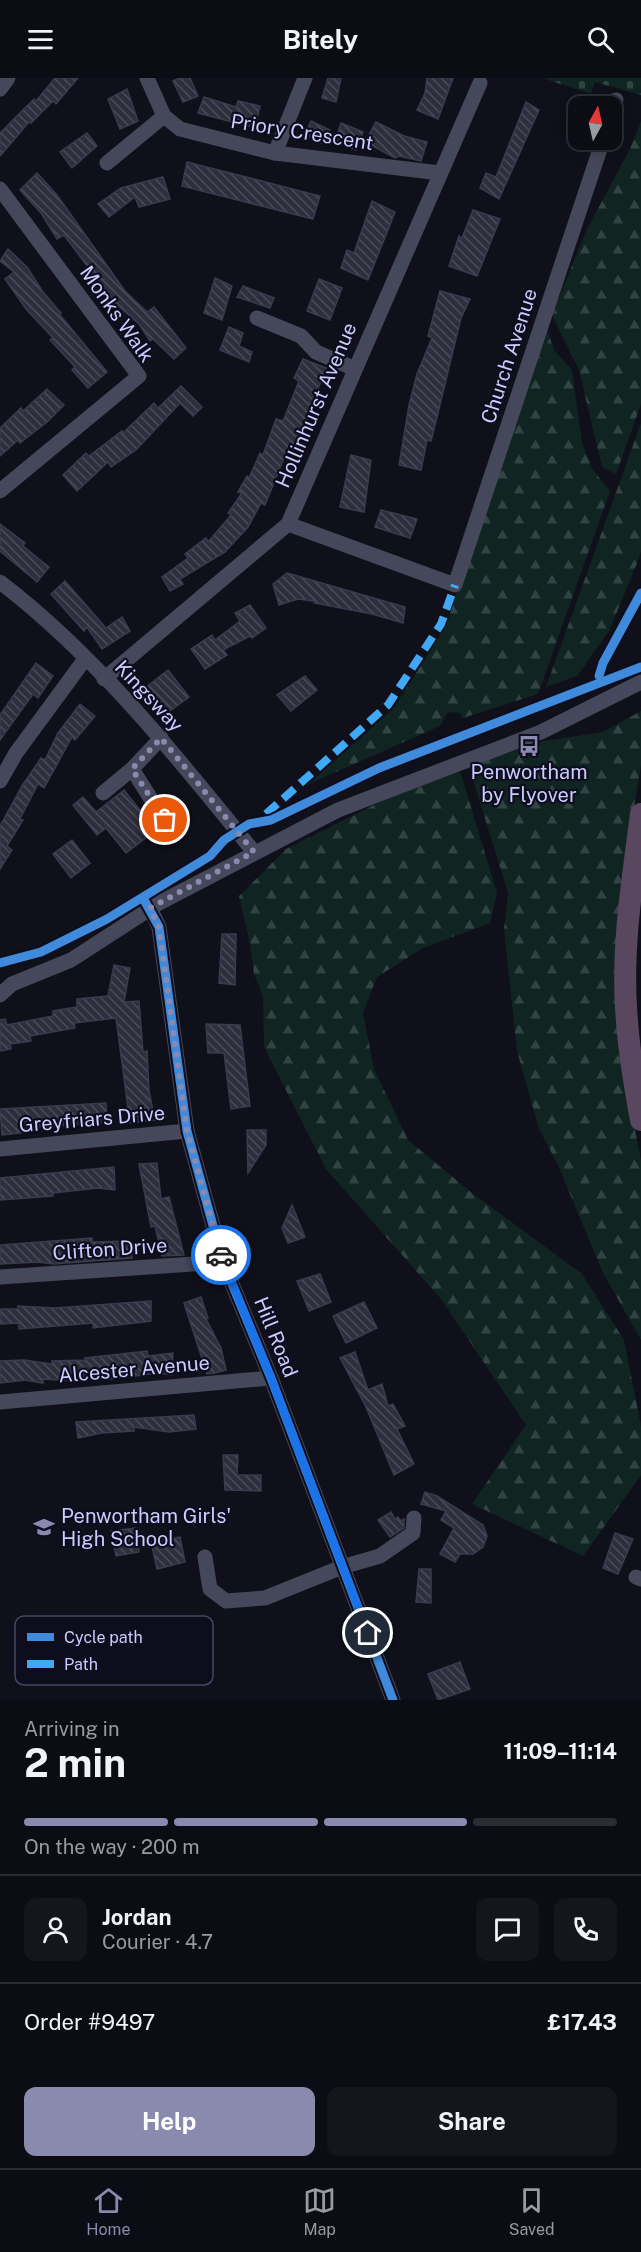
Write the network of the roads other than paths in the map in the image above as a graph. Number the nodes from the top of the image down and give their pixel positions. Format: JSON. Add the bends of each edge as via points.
{"nodes":[{"id":1,"x":8,"y":78,"type":"edge"},
{"id":2,"x":147,"y":78,"type":"edge"},
{"id":3,"x":305,"y":78,"type":"edge"},
{"id":4,"x":480,"y":83,"type":"dead end"},
{"id":5,"x":0,"y":89,"type":"edge"},
{"id":6,"x":164,"y":116,"type":"junction"},
{"id":7,"x":600,"y":150,"type":"edge"},
{"id":8,"x":275,"y":153,"type":"junction"},
{"id":9,"x":106,"y":163,"type":"dead end"},
{"id":10,"x":440,"y":173,"type":"junction"},
{"id":11,"x":0,"y":189,"type":"edge"},
{"id":12,"x":257,"y":318,"type":"dead end"},
{"id":13,"x":355,"y":369,"type":"junction"},
{"id":14,"x":0,"y":491,"type":"edge"},
{"id":15,"x":288,"y":524,"type":"junction"},
{"id":16,"x":0,"y":582,"type":"edge"},
{"id":17,"x":86,"y":659,"type":"junction"},
{"id":18,"x":104,"y":679,"type":"junction"},
{"id":19,"x":635,"y":684,"type":"edge"},
{"id":20,"x":161,"y":738,"type":"junction"},
{"id":21,"x":132,"y":769,"type":"junction"},
{"id":22,"x":0,"y":781,"type":"edge"},
{"id":23,"x":103,"y":792,"type":"dead end"},
{"id":24,"x":641,"y":814,"type":"edge"},
{"id":25,"x":165,"y":820,"type":"dead end"},
{"id":26,"x":254,"y":852,"type":"junction"},
{"id":27,"x":150,"y":908,"type":"junction"},
{"id":28,"x":6,"y":984,"type":"edge"},
{"id":29,"x":0,"y":995,"type":"edge"},
{"id":30,"x":641,"y":1120,"type":"edge"},
{"id":31,"x":187,"y":1131,"type":"junction"},
{"id":32,"x":0,"y":1149,"type":"edge"},
{"id":33,"x":223,"y":1262,"type":"junction"},
{"id":34,"x":0,"y":1278,"type":"edge"},
{"id":35,"x":271,"y":1378,"type":"junction"},
{"id":36,"x":0,"y":1402,"type":"edge"},
{"id":37,"x":414,"y":1518,"type":"dead end"},
{"id":38,"x":205,"y":1557,"type":"dead end"},
{"id":39,"x":342,"y":1567,"type":"junction"},
{"id":40,"x":393,"y":1700,"type":"edge"}],
"edges":[{"from":1,"to":5,"type":"street"},
{"from":2,"to":6,"type":"street"},
{"from":3,"to":8,"type":"street"},
{"from":4,"to":10,"type":"street","name":"Hollinhurst Avenue"},
{"from":6,"to":8,"type":"street","name":"Priory Crescent","via":[[180,129]]},
{"from":6,"to":9,"type":"street","via":[[118,142]]},
{"from":7,"to":15,"type":"street","name":"Church Avenue","via":[[455,585]]},
{"from":8,"to":10,"type":"street","name":"Priory Crescent"},
{"from":10,"to":13,"type":"street","name":"Hollinhurst Avenue"},
{"from":11,"to":14,"type":"street","name":"Monks Walk","via":[[140,376]]},
{"from":12,"to":13,"type":"street","via":[[301,336],[316,352]]},
{"from":13,"to":15,"type":"street","name":"Hollinhurst Avenue"},
{"from":15,"to":18,"type":"street","name":"Hollinhurst Avenue"},
{"from":16,"to":17,"type":"street","name":"Kingsway"},
{"from":17,"to":18,"type":"street","name":"Kingsway"},
{"from":17,"to":22,"type":"street","via":[[16,753]]},
{"from":18,"to":20,"type":"street","name":"Kingsway"},
{"from":19,"to":26,"type":"street","via":[[541,732],[338,810]]},
{"from":20,"to":21,"type":"street"},
{"from":20,"to":26,"type":"street","name":"Kingsway"},
{"from":21,"to":23,"type":"street"},
{"from":21,"to":25,"type":"street"},
{"from":24,"to":30,"type":"highway","via":[[628,922],[626,1005]]},
{"from":26,"to":27,"type":"street"},
{"from":27,"to":28,"type":"street","via":[[72,960]]},
{"from":27,"to":31,"type":"street","name":"Hill Road","via":[[159,927]]},
{"from":28,"to":29,"type":"street"},
{"from":31,"to":32,"type":"street","name":"Greyfriars Drive"},
{"from":31,"to":33,"type":"street","name":"Hill Road"},
{"from":33,"to":34,"type":"street","name":"Clifton Drive"},
{"from":33,"to":35,"type":"street","name":"Hill Road"},
{"from":35,"to":36,"type":"street","name":"Alcester Avenue"},
{"from":35,"to":39,"type":"street","name":"Hill Road"},
{"from":37,"to":39,"type":"street","via":[[415,1531],[396,1546],[380,1556]]},
{"from":38,"to":39,"type":"street","via":[[210,1589],[226,1601],[265,1598]]},
{"from":39,"to":40,"type":"street","name":"Hill Road"}]}
